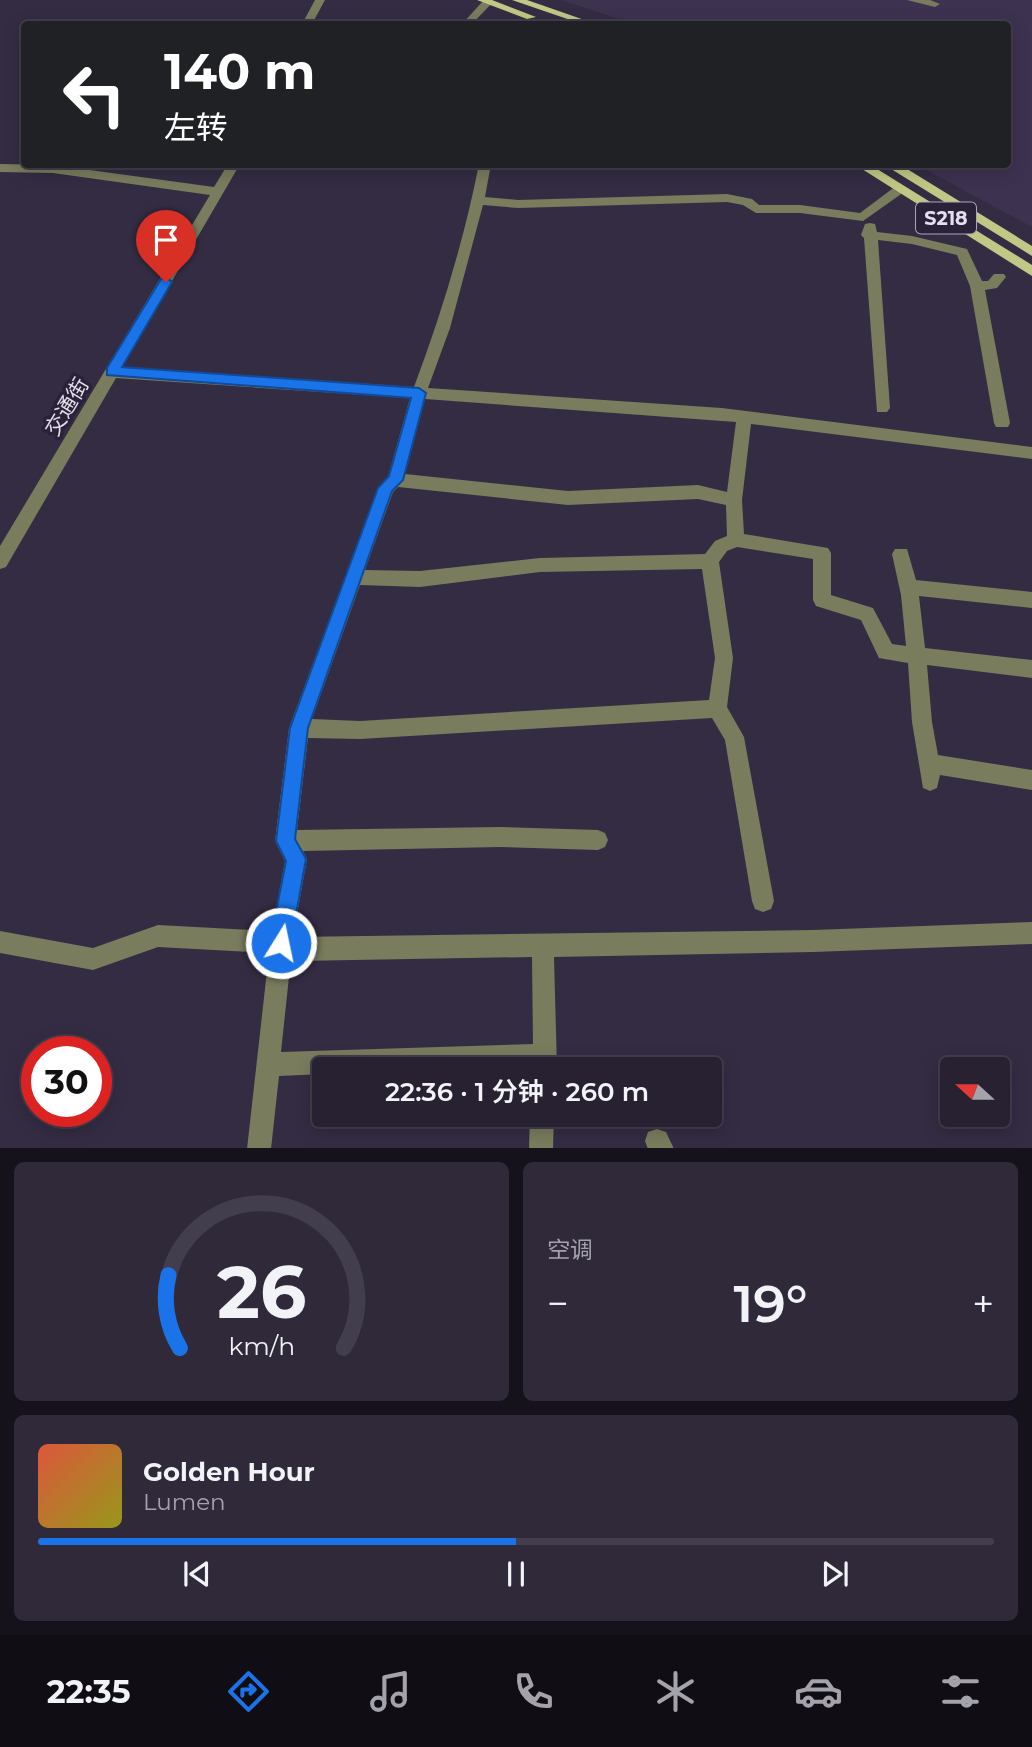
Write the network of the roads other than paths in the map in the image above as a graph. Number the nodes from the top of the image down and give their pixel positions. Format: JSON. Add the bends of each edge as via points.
{"nodes":[{"id":1,"x":320,"y":0,"type":"edge"},
{"id":2,"x":517,"y":0,"type":"edge"},
{"id":3,"x":912,"y":0,"type":"edge"},
{"id":4,"x":485,"y":1,"type":"edge"},
{"id":5,"x":935,"y":4,"type":"dead end"},
{"id":6,"x":309,"y":21,"type":"edge"},
{"id":7,"x":469,"y":21,"type":"edge"},
{"id":8,"x":546,"y":21,"type":"edge"},
{"id":9,"x":582,"y":21,"type":"edge"},
{"id":10,"x":0,"y":168,"type":"edge"},
{"id":11,"x":232,"y":168,"type":"edge"},
{"id":12,"x":484,"y":168,"type":"edge"},
{"id":13,"x":866,"y":168,"type":"edge"},
{"id":14,"x":896,"y":168,"type":"edge"},
{"id":15,"x":900,"y":189,"type":"junction"},
{"id":16,"x":220,"y":192,"type":"junction"},
{"id":17,"x":478,"y":201,"type":"junction"},
{"id":18,"x":863,"y":217,"type":"junction"},
{"id":19,"x":868,"y":235,"type":"junction"},
{"id":20,"x":1032,"y":252,"type":"edge"},
{"id":21,"x":1032,"y":271,"type":"edge"},
{"id":22,"x":999,"y":277,"type":"dead end"},
{"id":23,"x":977,"y":286,"type":"junction"},
{"id":24,"x":112,"y":372,"type":"junction"},
{"id":25,"x":419,"y":393,"type":"junction"},
{"id":26,"x":882,"y":408,"type":"dead end"},
{"id":27,"x":744,"y":417,"type":"junction"},
{"id":28,"x":1002,"y":423,"type":"dead end"},
{"id":29,"x":1032,"y":453,"type":"edge"},
{"id":30,"x":395,"y":480,"type":"junction"},
{"id":31,"x":734,"y":500,"type":"junction"},
{"id":32,"x":736,"y":540,"type":"junction"},
{"id":33,"x":901,"y":554,"type":"dead end"},
{"id":34,"x":710,"y":561,"type":"junction"},
{"id":35,"x":0,"y":562,"type":"edge"},
{"id":36,"x":354,"y":577,"type":"junction"},
{"id":37,"x":910,"y":587,"type":"junction"},
{"id":38,"x":1032,"y":600,"type":"edge"},
{"id":39,"x":915,"y":655,"type":"junction"},
{"id":40,"x":1032,"y":669,"type":"edge"},
{"id":41,"x":716,"y":709,"type":"junction"},
{"id":42,"x":299,"y":728,"type":"junction"},
{"id":43,"x":1032,"y":780,"type":"edge"},
{"id":44,"x":598,"y":840,"type":"dead end"},
{"id":45,"x":285,"y":841,"type":"junction"},
{"id":46,"x":763,"y":901,"type":"dead end"},
{"id":47,"x":1032,"y":933,"type":"edge"},
{"id":48,"x":0,"y":943,"type":"edge"},
{"id":49,"x":281,"y":943,"type":"junction"},
{"id":50,"x":543,"y":946,"type":"junction"},
{"id":51,"x":546,"y":1057,"type":"edge"},
{"id":52,"x":269,"y":1064,"type":"junction"},
{"id":53,"x":312,"y":1064,"type":"edge"},
{"id":54,"x":542,"y":1127,"type":"edge"},
{"id":55,"x":259,"y":1148,"type":"edge"},
{"id":56,"x":541,"y":1148,"type":"edge"}],
"edges":[{"from":1,"to":6,"type":"street"},
{"from":2,"to":9,"type":"main road"},
{"from":3,"to":5,"type":"street"},
{"from":4,"to":7,"type":"street"},
{"from":4,"to":8,"type":"main road"},
{"from":10,"to":16,"type":"street","via":[[53,169]]},
{"from":11,"to":16,"type":"street","name":"交通街"},
{"from":12,"to":17,"type":"street"},
{"from":13,"to":15,"type":"main road","number":"S218"},
{"from":14,"to":20,"type":"main road","number":"S218"},
{"from":15,"to":18,"type":"street"},
{"from":15,"to":21,"type":"main road","number":"S218"},
{"from":16,"to":24,"type":"street","name":"交通街"},
{"from":17,"to":18,"type":"street","via":[[727,198],[756,209]]},
{"from":17,"to":25,"type":"street","via":[[443,328]]},
{"from":18,"to":19,"type":"street","via":[[870,223]]},
{"from":19,"to":23,"type":"street","via":[[962,253]]},
{"from":19,"to":26,"type":"street"},
{"from":22,"to":23,"type":"street","via":[[992,285]]},
{"from":23,"to":28,"type":"street"},
{"from":24,"to":25,"type":"street"},
{"from":24,"to":35,"type":"street","name":"交通街"},
{"from":25,"to":27,"type":"street"},
{"from":25,"to":30,"type":"street"},
{"from":27,"to":29,"type":"street"},
{"from":27,"to":31,"type":"street"},
{"from":30,"to":31,"type":"street","via":[[568,498],[698,492]]},
{"from":30,"to":36,"type":"street","via":[[386,488]]},
{"from":31,"to":32,"type":"street"},
{"from":32,"to":34,"type":"street","via":[[721,546]]},
{"from":32,"to":39,"type":"street","via":[[822,553],[822,600],[867,614],[886,652]]},
{"from":33,"to":37,"type":"street"},
{"from":34,"to":36,"type":"street","via":[[541,565],[420,579]]},
{"from":34,"to":41,"type":"street","via":[[724,658]]},
{"from":36,"to":42,"type":"street"},
{"from":37,"to":38,"type":"street"},
{"from":37,"to":39,"type":"street"},
{"from":39,"to":40,"type":"street"},
{"from":39,"to":43,"type":"street","via":[[931,772]]},
{"from":41,"to":42,"type":"street","via":[[360,730]]},
{"from":41,"to":46,"type":"street","via":[[734,737]]},
{"from":42,"to":45,"type":"street"},
{"from":44,"to":45,"type":"street"},
{"from":45,"to":49,"type":"street","via":[[296,859]]},
{"from":47,"to":50,"type":"street"},
{"from":48,"to":49,"type":"street","via":[[93,959],[158,936]]},
{"from":49,"to":50,"type":"street","via":[[297,950]]},
{"from":49,"to":52,"type":"street"},
{"from":50,"to":51,"type":"street"},
{"from":52,"to":53,"type":"street"},
{"from":52,"to":55,"type":"street"},
{"from":54,"to":56,"type":"street"}]}
